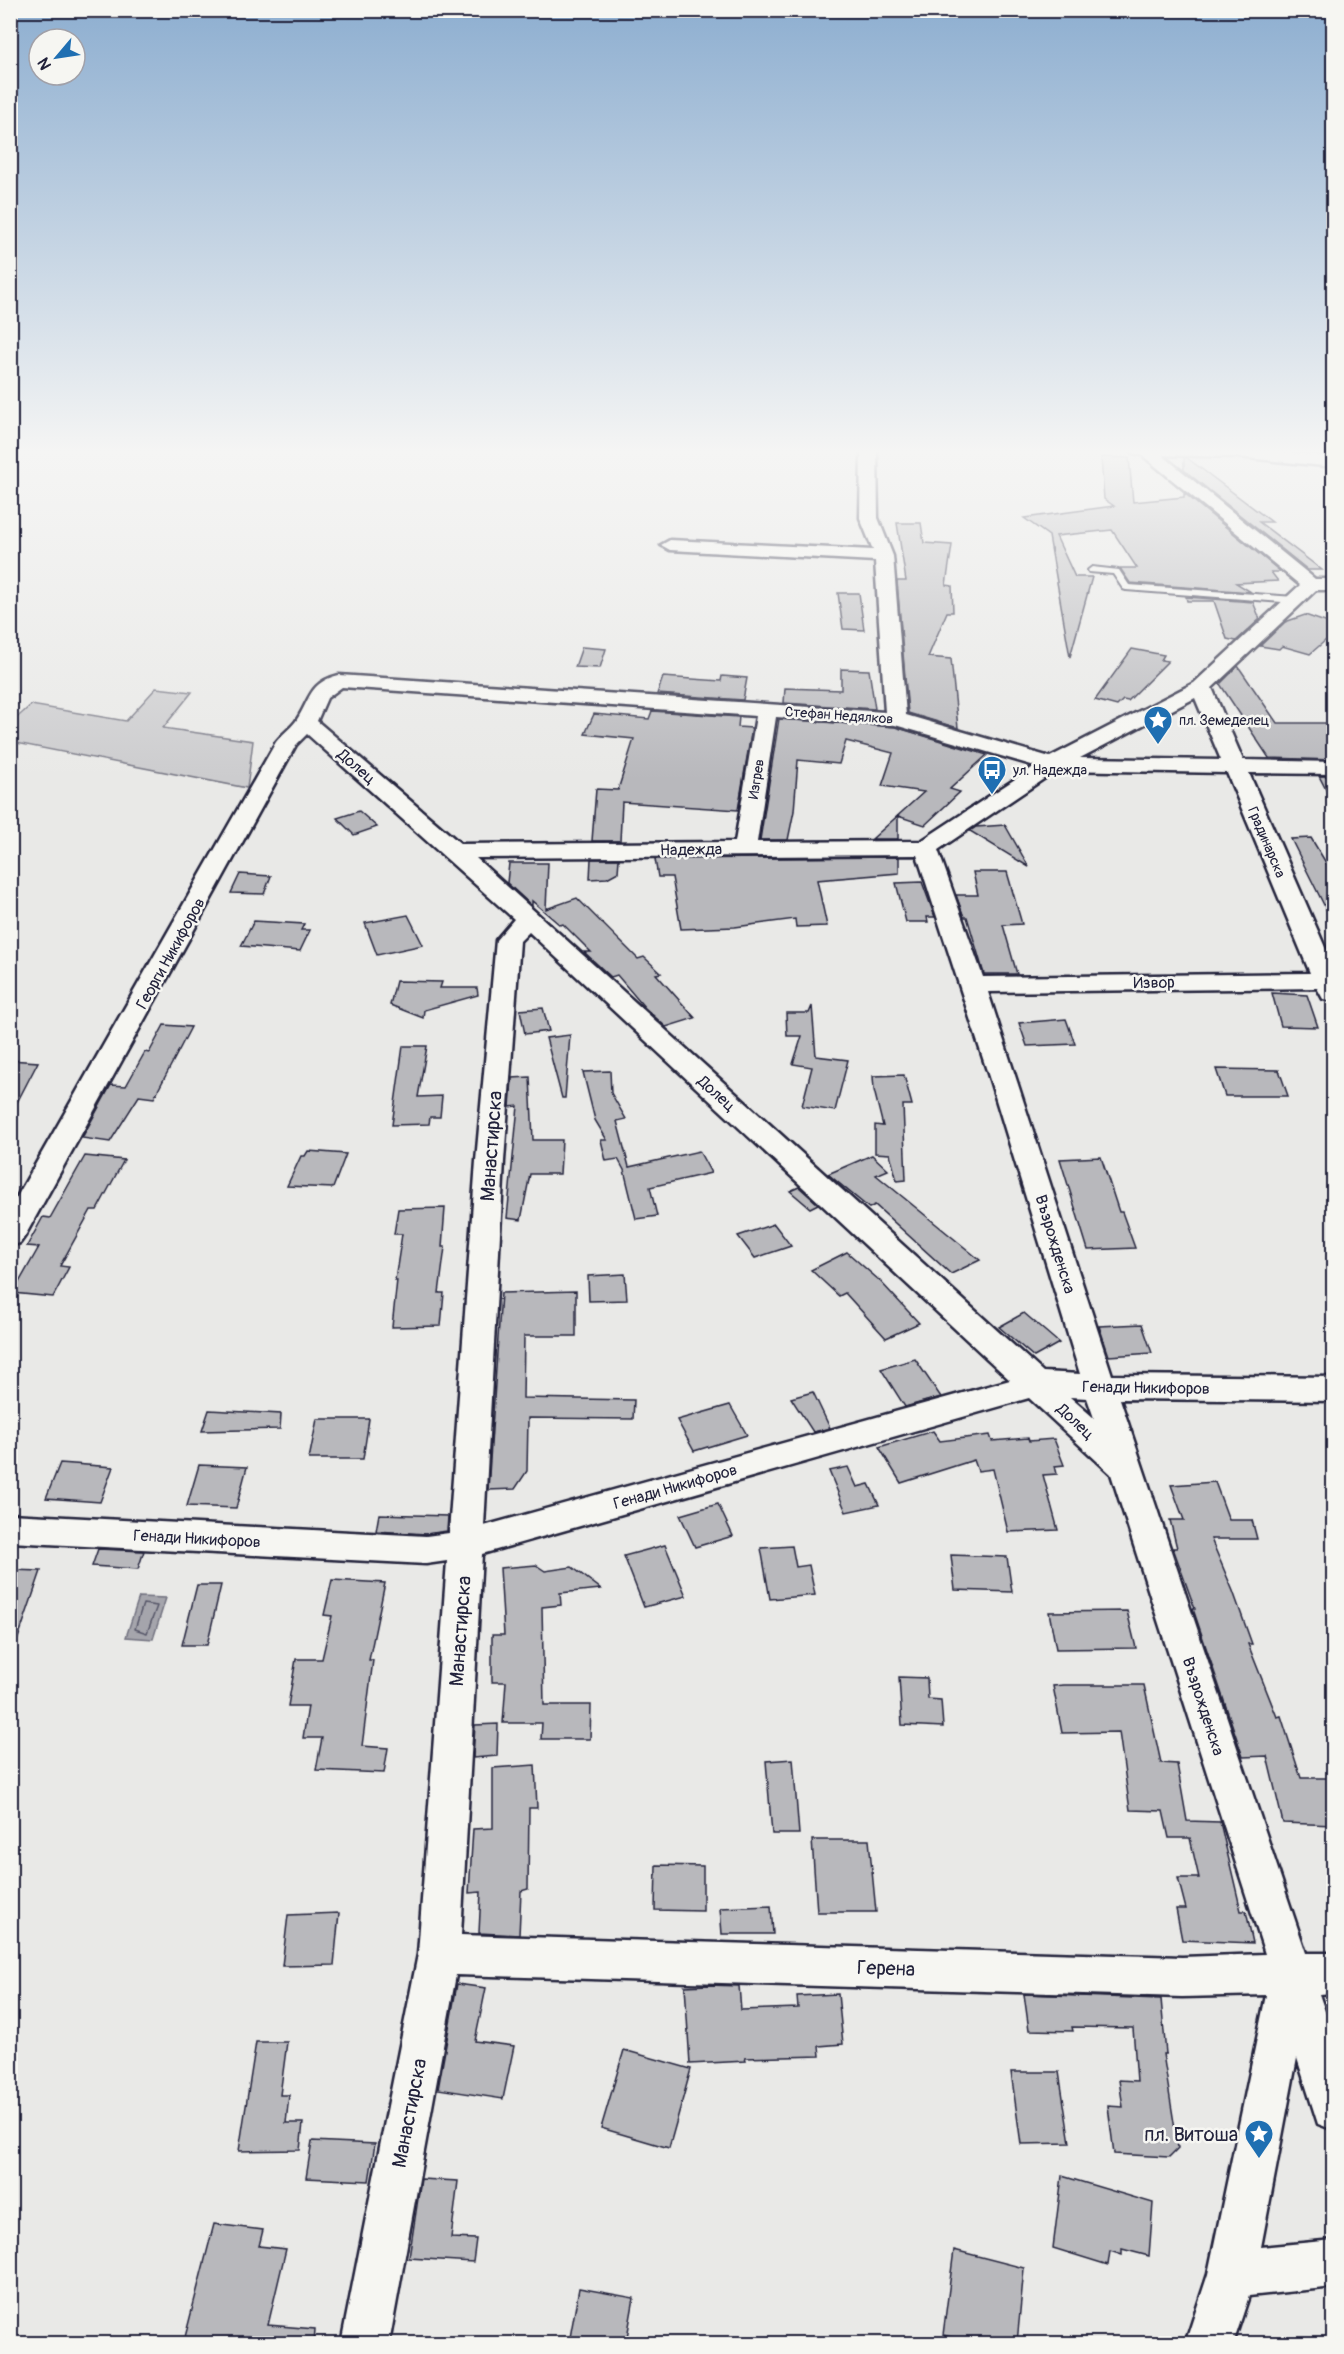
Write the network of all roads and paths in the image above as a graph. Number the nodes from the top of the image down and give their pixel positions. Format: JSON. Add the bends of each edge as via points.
{"nodes":[{"id":1,"x":884,"y":560,"type":"edge"},
{"id":2,"x":1280,"y":560,"type":"edge"},
{"id":3,"x":1092,"y":570,"type":"dead end"},
{"id":4,"x":1334,"y":584,"type":"edge"},
{"id":5,"x":1311,"y":585,"type":"junction"},
{"id":6,"x":1295,"y":600,"type":"junction"},
{"id":7,"x":339,"y":681,"type":"joint"},
{"id":8,"x":1201,"y":687,"type":"junction"},
{"id":9,"x":767,"y":710,"type":"junction"},
{"id":10,"x":896,"y":718,"type":"junction"},
{"id":11,"x":306,"y":722,"type":"junction"},
{"id":12,"x":1052,"y":764,"type":"junction"},
{"id":13,"x":1236,"y":768,"type":"junction"},
{"id":14,"x":1334,"y":768,"type":"edge"},
{"id":15,"x":745,"y":848,"type":"junction"},
{"id":16,"x":926,"y":848,"type":"junction"},
{"id":17,"x":455,"y":851,"type":"junction"},
{"id":18,"x":527,"y":919,"type":"junction"},
{"id":19,"x":975,"y":985,"type":"junction"},
{"id":20,"x":1331,"y":986,"type":"edge"},
{"id":21,"x":10,"y":1236,"type":"edge"},
{"id":22,"x":1037,"y":1384,"type":"junction"},
{"id":23,"x":1100,"y":1387,"type":"junction"},
{"id":24,"x":1334,"y":1389,"type":"edge"},
{"id":25,"x":1125,"y":1467,"type":"junction"},
{"id":26,"x":10,"y":1528,"type":"edge"},
{"id":27,"x":466,"y":1545,"type":"junction"},
{"id":28,"x":439,"y":1954,"type":"junction"},
{"id":29,"x":1313,"y":1973,"type":"edge"},
{"id":30,"x":1334,"y":2108,"type":"edge"},
{"id":31,"x":1334,"y":2263,"type":"edge"},
{"id":32,"x":1232,"y":2274,"type":"junction"},
{"id":33,"x":365,"y":2343,"type":"edge"},
{"id":34,"x":1209,"y":2343,"type":"edge"}],
"edges":[{"from":1,"to":10,"type":"street"},
{"from":2,"to":5,"type":"street"},
{"from":3,"to":6,"type":"lane","via":[[1116,572],[1125,588]]},
{"from":4,"to":5,"type":"street"},
{"from":5,"to":6,"type":"street"},
{"from":6,"to":8,"type":"street"},
{"from":7,"to":9,"type":"street","name":"Стефан Недялков"},
{"from":7,"to":11,"type":"street","name":"Георги Никифоров","via":[[326,686],[314,699]]},
{"from":8,"to":12,"type":"street"},
{"from":8,"to":13,"type":"street","name":"Градинарска"},
{"from":9,"to":10,"type":"street","name":"Стефан Недялков"},
{"from":9,"to":15,"type":"street","name":"Изгрев"},
{"from":10,"to":12,"type":"street","name":"Стефан Недялков"},
{"from":11,"to":17,"type":"street","name":"Долец"},
{"from":11,"to":21,"type":"street","name":"Георги Никифоров","via":[[278,757]]},
{"from":12,"to":13,"type":"street","name":"Стефан Недялков"},
{"from":12,"to":16,"type":"street"},
{"from":13,"to":14,"type":"street","name":"Стефан Недялков"},
{"from":13,"to":20,"type":"street","name":"Градинарска"},
{"from":15,"to":16,"type":"street","name":"Надежда"},
{"from":15,"to":17,"type":"street","name":"Надежда"},
{"from":16,"to":19,"type":"street","name":"Възрожденска"},
{"from":17,"to":18,"type":"street","name":"Долец"},
{"from":18,"to":22,"type":"street","name":"Долец"},
{"from":18,"to":27,"type":"street","name":"Манастирска","via":[[508,940]]},
{"from":19,"to":20,"type":"street","name":"Извор"},
{"from":19,"to":23,"type":"street","name":"Възрожденска"},
{"from":22,"to":23,"type":"street","name":"Генади Никифоров"},
{"from":22,"to":25,"type":"street","name":"Долец"},
{"from":22,"to":27,"type":"street","name":"Генади Никифоров"},
{"from":23,"to":24,"type":"street","name":"Генади Никифоров"},
{"from":23,"to":25,"type":"street","name":"Възрожденска"},
{"from":25,"to":29,"type":"street","name":"Възрожденска"},
{"from":26,"to":27,"type":"street","name":"Генади Никифоров","via":[[426,1550]]},
{"from":27,"to":28,"type":"street","name":"Манастирска"},
{"from":28,"to":29,"type":"street","name":"Герена","via":[[1182,1977]]},
{"from":28,"to":33,"type":"street","name":"Манастирска"},
{"from":29,"to":30,"type":"street","name":"Възрожденска"},
{"from":29,"to":32,"type":"street"},
{"from":31,"to":32,"type":"street"},
{"from":32,"to":34,"type":"street"}]}
